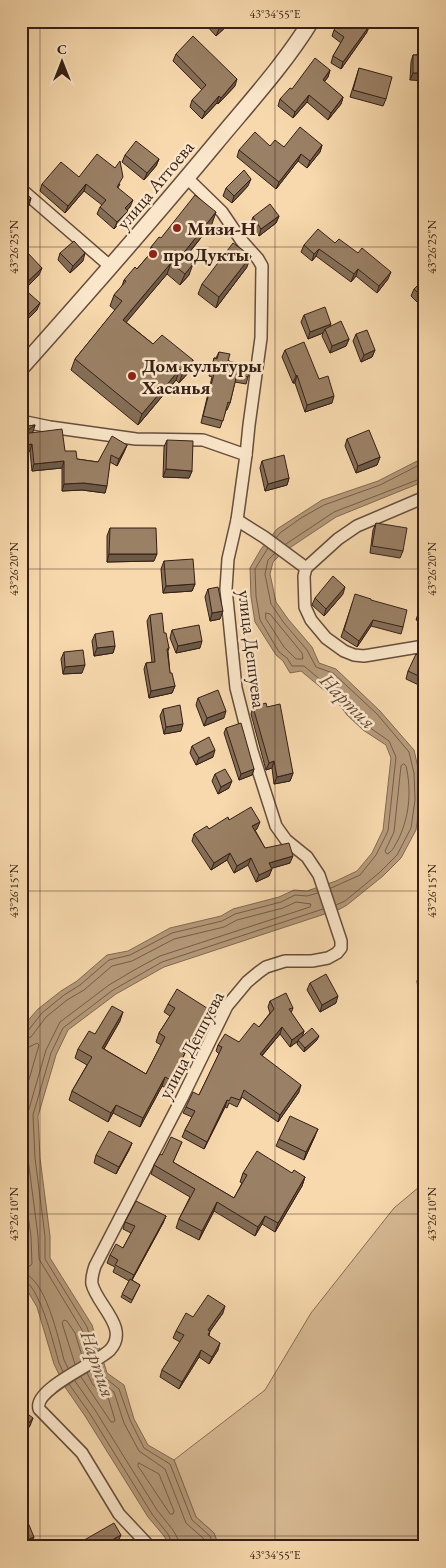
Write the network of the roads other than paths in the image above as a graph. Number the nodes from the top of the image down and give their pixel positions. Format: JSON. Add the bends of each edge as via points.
{"nodes":[{"id":1,"x":311,"y":21,"type":"edge"},
{"id":2,"x":186,"y":178,"type":"junction"},
{"id":3,"x":21,"y":189,"type":"edge"},
{"id":4,"x":111,"y":267,"type":"junction"},
{"id":5,"x":21,"y":368,"type":"edge"},
{"id":6,"x":21,"y":421,"type":"edge"},
{"id":7,"x":246,"y":455,"type":"junction"},
{"id":8,"x":425,"y":497,"type":"edge"},
{"id":9,"x":237,"y":520,"type":"junction"},
{"id":10,"x":306,"y":568,"type":"junction"},
{"id":11,"x":425,"y":648,"type":"edge"},
{"id":12,"x":150,"y":1547,"type":"edge"}],
"edges":[{"from":1,"to":2,"type":"street","name":"улица Аттоева","via":[[287,57]]},
{"from":2,"to":4,"type":"street","name":"улица Аттоева"},
{"from":2,"to":7,"type":"street","name":"улица Деппуева","via":[[222,212],[262,266],[261,338]]},
{"from":3,"to":4,"type":"street"},
{"from":4,"to":5,"type":"street","name":"улица Аттоева"},
{"from":6,"to":7,"type":"street","via":[[136,439],[203,440]]},
{"from":7,"to":9,"type":"street","name":"улица Деппуева"},
{"from":8,"to":10,"type":"street","via":[[357,526]]},
{"from":9,"to":10,"type":"street"},
{"from":9,"to":12,"type":"street","name":"улица Деппуева","via":[[228,559],[226,589],[236,688],[276,826],[319,874],[339,931],[341,948],[328,958],[266,967],[247,982],[227,1006],[91,1277],[100,1303],[113,1320],[116,1330],[111,1349],[53,1386],[39,1400],[39,1408],[82,1453],[119,1514]]},
{"from":10,"to":11,"type":"street","via":[[304,586],[310,620],[326,638],[344,651],[364,656]]}]}
